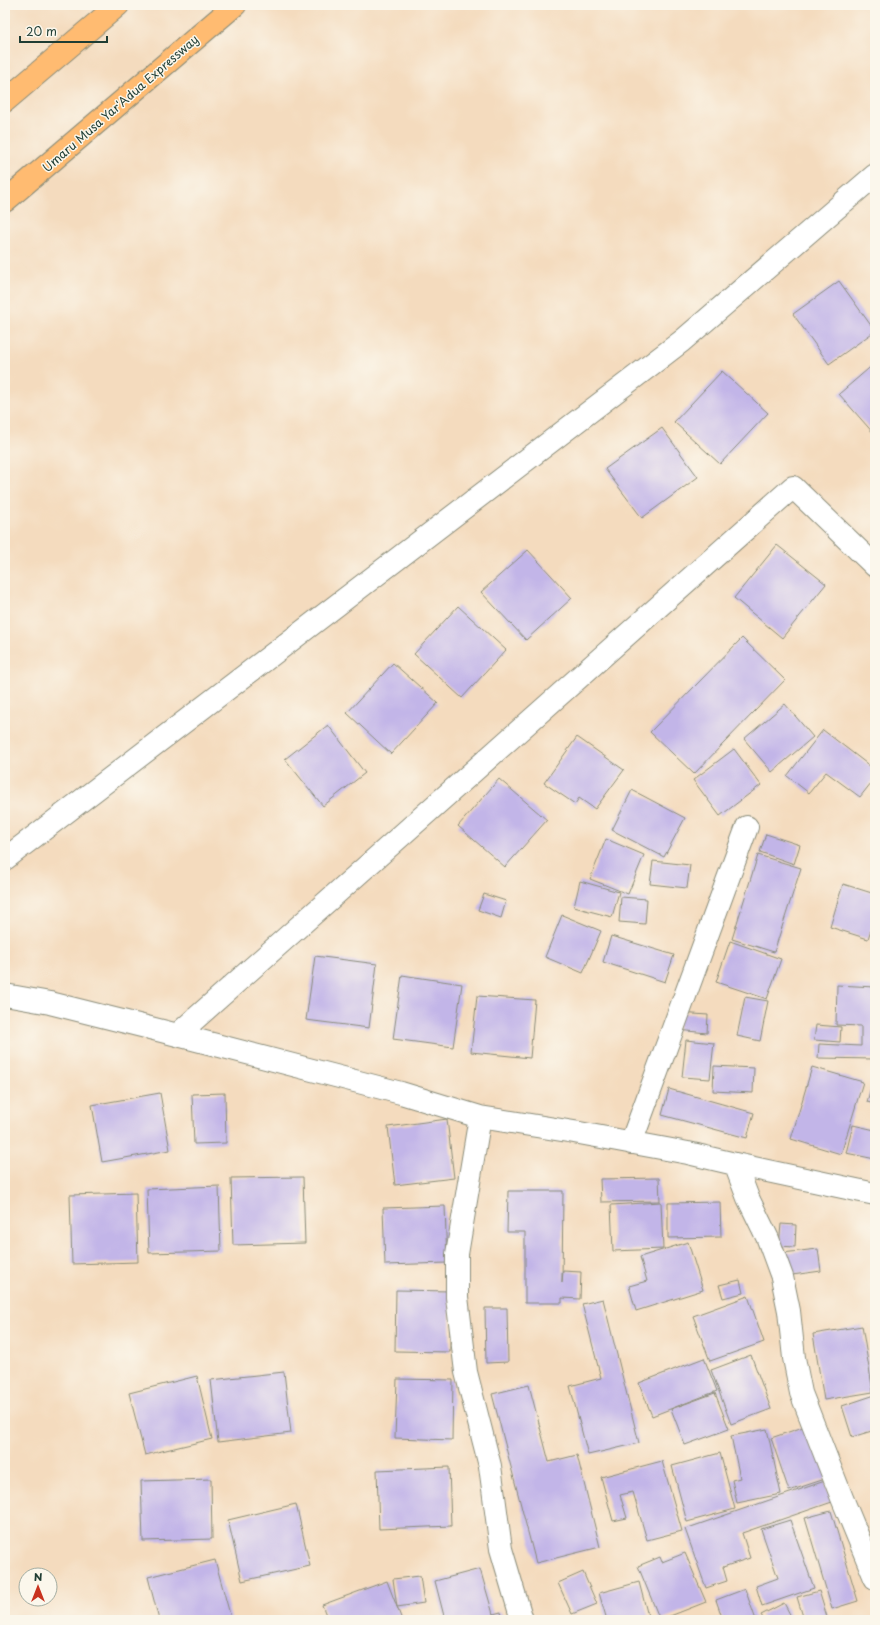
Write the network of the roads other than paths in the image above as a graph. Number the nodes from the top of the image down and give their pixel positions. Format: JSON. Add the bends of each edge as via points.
{"nodes":[{"id":1,"x":118,"y":5,"type":"edge"},
{"id":2,"x":235,"y":5,"type":"edge"},
{"id":3,"x":5,"y":101,"type":"edge"},
{"id":4,"x":875,"y":175,"type":"edge"},
{"id":5,"x":5,"y":201,"type":"edge"},
{"id":6,"x":875,"y":566,"type":"edge"},
{"id":7,"x":747,"y":827,"type":"dead end"},
{"id":8,"x":5,"y":859,"type":"edge"},
{"id":9,"x":5,"y":995,"type":"edge"},
{"id":10,"x":177,"y":1035,"type":"junction"},
{"id":11,"x":480,"y":1116,"type":"junction"},
{"id":12,"x":631,"y":1143,"type":"junction"},
{"id":13,"x":735,"y":1164,"type":"junction"},
{"id":14,"x":875,"y":1194,"type":"edge"},
{"id":15,"x":875,"y":1578,"type":"edge"},
{"id":16,"x":522,"y":1620,"type":"edge"}],
"edges":[{"from":1,"to":3,"type":"highway"},
{"from":2,"to":5,"type":"highway","name":"Umaru Musa Yar'Adua Expressway"},
{"from":4,"to":8,"type":"street","via":[[682,342]]},
{"from":6,"to":10,"type":"street","via":[[793,487]]},
{"from":7,"to":12,"type":"street"},
{"from":9,"to":10,"type":"street","via":[[50,1003]]},
{"from":10,"to":11,"type":"street"},
{"from":11,"to":12,"type":"street"},
{"from":11,"to":16,"type":"street","via":[[457,1254],[457,1297],[466,1372],[490,1466],[501,1549]]},
{"from":12,"to":13,"type":"street"},
{"from":13,"to":14,"type":"street"},
{"from":13,"to":15,"type":"street","via":[[782,1277],[801,1393]]}]}
